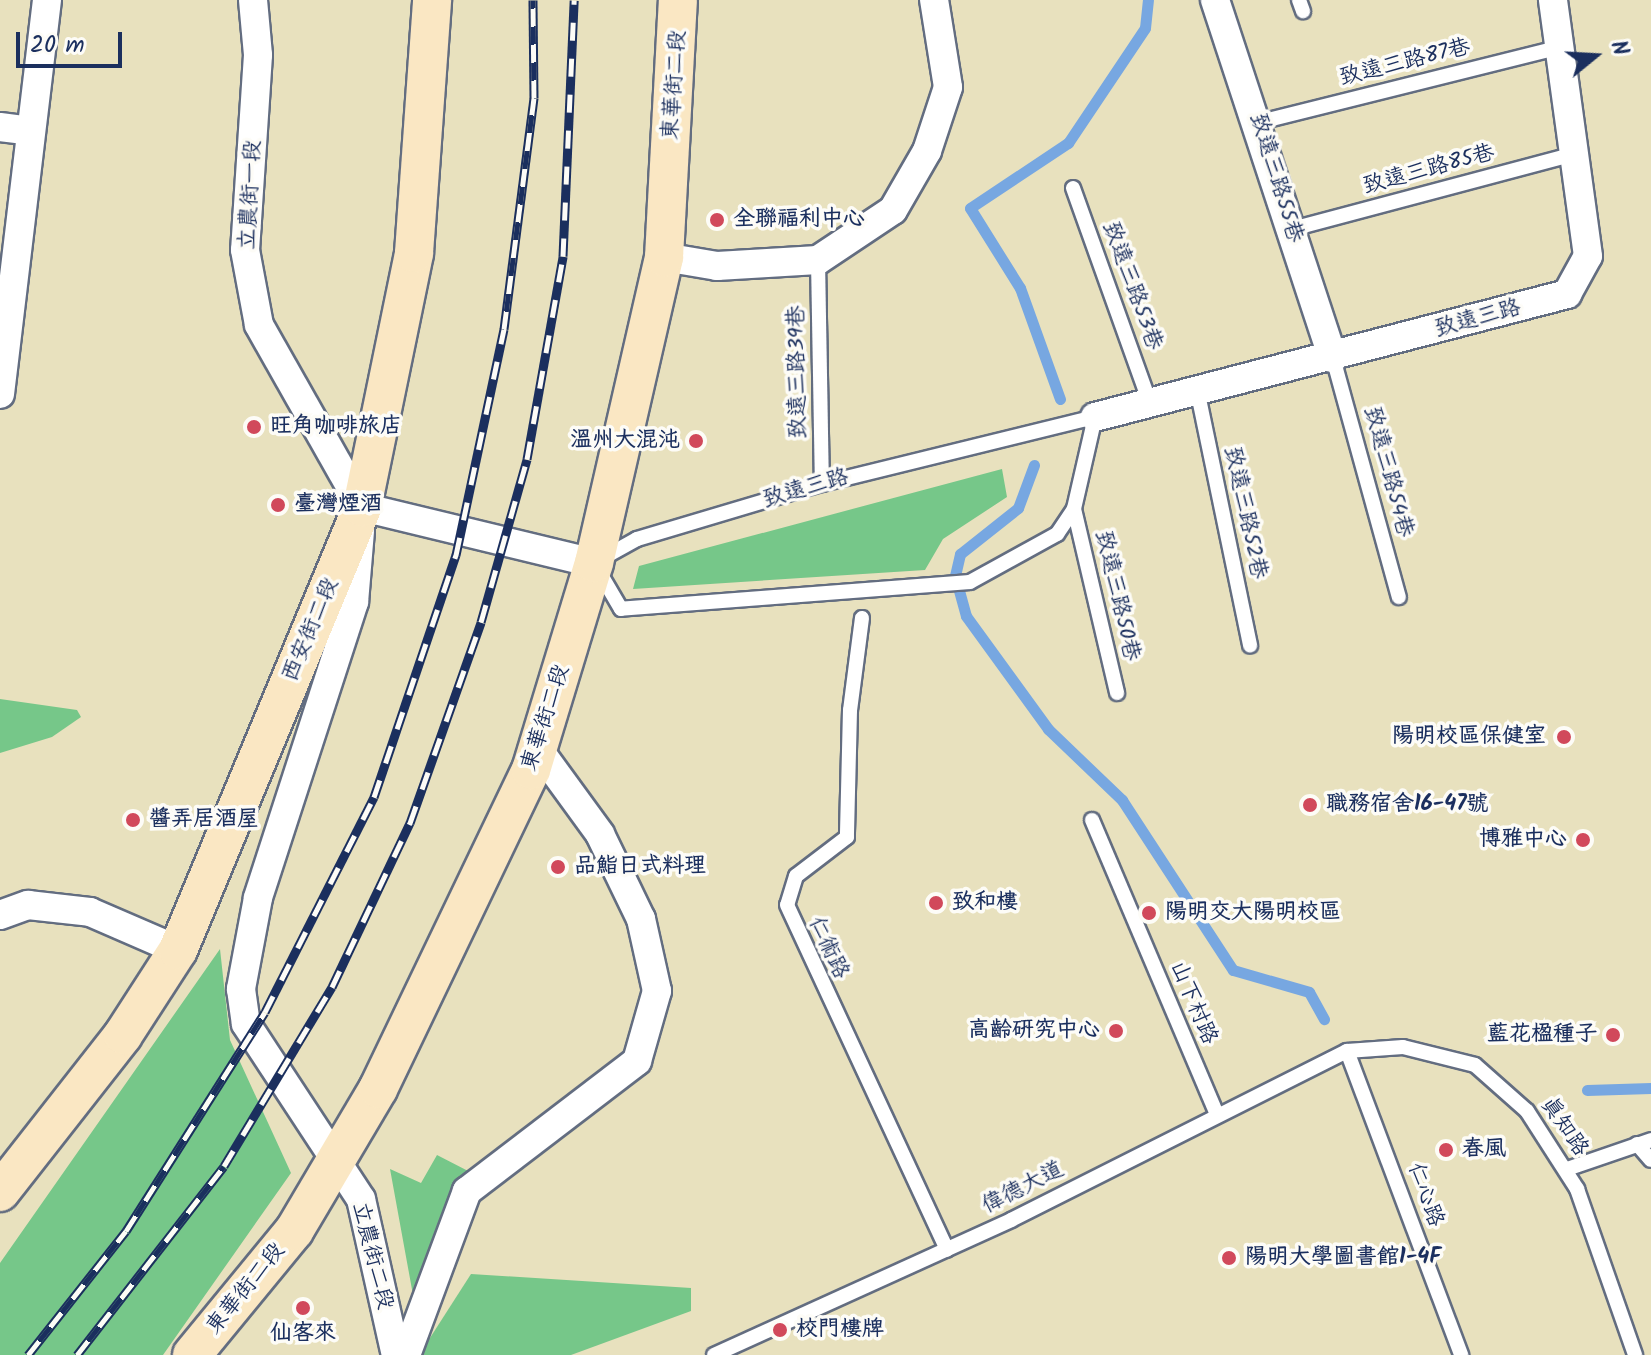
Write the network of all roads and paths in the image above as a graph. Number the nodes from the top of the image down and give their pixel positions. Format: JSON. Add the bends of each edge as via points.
{"nodes":[{"id":1,"x":47,"y":0,"type":"edge"},
{"id":2,"x":253,"y":0,"type":"edge"},
{"id":3,"x":432,"y":0,"type":"edge"},
{"id":4,"x":678,"y":0,"type":"edge"},
{"id":5,"x":934,"y":0,"type":"edge"},
{"id":6,"x":1215,"y":0,"type":"edge"},
{"id":7,"x":1553,"y":0,"type":"edge"},
{"id":8,"x":1561,"y":47,"type":"junction"},
{"id":9,"x":1260,"y":122,"type":"junction"},
{"id":10,"x":0,"y":127,"type":"edge"},
{"id":11,"x":31,"y":131,"type":"junction"},
{"id":12,"x":1577,"y":153,"type":"junction"},
{"id":13,"x":1073,"y":188,"type":"dead end"},
{"id":14,"x":1292,"y":229,"type":"junction"},
{"id":15,"x":664,"y":257,"type":"junction"},
{"id":16,"x":818,"y":260,"type":"junction"},
{"id":17,"x":1333,"y":358,"type":"junction"},
{"id":18,"x":1197,"y":389,"type":"junction"},
{"id":19,"x":0,"y":394,"type":"edge"},
{"id":20,"x":1149,"y":400,"type":"junction"},
{"id":21,"x":1095,"y":417,"type":"junction"},
{"id":22,"x":822,"y":484,"type":"junction"},
{"id":23,"x":362,"y":507,"type":"junction"},
{"id":24,"x":1074,"y":509,"type":"junction"},
{"id":25,"x":594,"y":563,"type":"junction"},
{"id":26,"x":1399,"y":597,"type":"dead end"},
{"id":27,"x":862,"y":618,"type":"dead end"},
{"id":28,"x":1250,"y":646,"type":"dead end"},
{"id":29,"x":1117,"y":693,"type":"dead end"},
{"id":30,"x":538,"y":749,"type":"junction"},
{"id":31,"x":1092,"y":820,"type":"dead end"},
{"id":32,"x":0,"y":915,"type":"edge"},
{"id":33,"x":178,"y":950,"type":"junction"},
{"id":34,"x":1347,"y":1051,"type":"junction"},
{"id":35,"x":1217,"y":1115,"type":"junction"},
{"id":36,"x":1644,"y":1142,"type":"edge"},
{"id":37,"x":1651,"y":1160,"type":"edge"},
{"id":38,"x":334,"y":1164,"type":"junction"},
{"id":39,"x":1567,"y":1169,"type":"junction"},
{"id":40,"x":0,"y":1192,"type":"edge"},
{"id":41,"x":947,"y":1250,"type":"junction"},
{"id":42,"x":192,"y":1355,"type":"edge"},
{"id":43,"x":396,"y":1355,"type":"edge"},
{"id":44,"x":406,"y":1355,"type":"edge"},
{"id":45,"x":714,"y":1355,"type":"edge"},
{"id":46,"x":1461,"y":1355,"type":"edge"},
{"id":47,"x":1635,"y":1355,"type":"edge"}],
"edges":[{"from":1,"to":11,"type":"street"},
{"from":2,"to":23,"type":"street","name":"立農街一段","via":[[258,55],[245,250],[259,325]]},
{"from":3,"to":23,"type":"street","name":"西安街二段","via":[[414,253]]},
{"from":4,"to":15,"type":"street","name":"東華街二段"},
{"from":5,"to":16,"type":"street","via":[[948,87],[927,151],[893,210]]},
{"from":6,"to":9,"type":"street","name":"致遠三路55巷"},
{"from":7,"to":8,"type":"street","name":"致遠三路"},
{"from":8,"to":9,"type":"lane","name":"致遠三路87巷"},
{"from":8,"to":12,"type":"street","name":"致遠三路"},
{"from":9,"to":14,"type":"street","name":"致遠三路55巷"},
{"from":10,"to":11,"type":"street"},
{"from":11,"to":19,"type":"street"},
{"from":12,"to":14,"type":"lane","name":"致遠三路85巷"},
{"from":12,"to":17,"type":"street","name":"致遠三路","via":[[1588,256],[1567,294]]},
{"from":13,"to":20,"type":"lane","name":"致遠三路53巷"},
{"from":14,"to":17,"type":"street","name":"致遠三路55巷"},
{"from":15,"to":16,"type":"street","via":[[717,266]]},
{"from":15,"to":25,"type":"street","name":"東華街二段"},
{"from":16,"to":22,"type":"lane","name":"致遠三路39巷"},
{"from":17,"to":18,"type":"street","name":"致遠三路"},
{"from":17,"to":26,"type":"lane","name":"致遠三路54巷"},
{"from":18,"to":20,"type":"street","name":"致遠三路"},
{"from":18,"to":28,"type":"lane","name":"致遠三路52巷"},
{"from":20,"to":21,"type":"street","name":"致遠三路"},
{"from":21,"to":22,"type":"lane","name":"致遠三路"},
{"from":21,"to":24,"type":"lane"},
{"from":22,"to":25,"type":"lane","name":"致遠三路","via":[[637,539]]},
{"from":23,"to":25,"type":"street"},
{"from":23,"to":33,"type":"street","name":"西安街二段"},
{"from":23,"to":38,"type":"street","name":"立農街二段","via":[[354,602],[258,898],[241,989],[246,1024]]},
{"from":24,"to":25,"type":"lane","via":[[1057,534],[970,582],[934,588],[861,587],[801,598],[621,609]]},
{"from":24,"to":29,"type":"lane","name":"致遠三路50巷"},
{"from":25,"to":30,"type":"street","name":"東華街二段"},
{"from":27,"to":41,"type":"lane","name":"仁術路","via":[[850,710],[847,837],[796,876],[787,905]]},
{"from":30,"to":38,"type":"street","name":"東華街二段","via":[[413,1023]]},
{"from":30,"to":44,"type":"street","via":[[600,834],[641,919],[657,991],[637,1061],[467,1191]]},
{"from":31,"to":35,"type":"lane","name":"山下村路"},
{"from":32,"to":33,"type":"street","via":[[28,905],[90,912]]},
{"from":33,"to":40,"type":"street","name":"西安街二段","via":[[123,1035]]},
{"from":34,"to":35,"type":"lane","name":"偉德大道"},
{"from":34,"to":39,"type":"lane","name":"真知路","via":[[1422,1048],[1475,1065],[1517,1099]]},
{"from":34,"to":46,"type":"lane","name":"仁心路"},
{"from":35,"to":41,"type":"lane","name":"偉德大道"},
{"from":36,"to":37,"type":"lane"},
{"from":36,"to":39,"type":"lane"},
{"from":38,"to":42,"type":"street","name":"東華街二段","via":[[294,1231]]},
{"from":38,"to":43,"type":"street","name":"立農街二段","via":[[361,1199]]},
{"from":39,"to":47,"type":"lane","name":"真知路"},
{"from":41,"to":45,"type":"lane","name":"偉德大道"}]}
